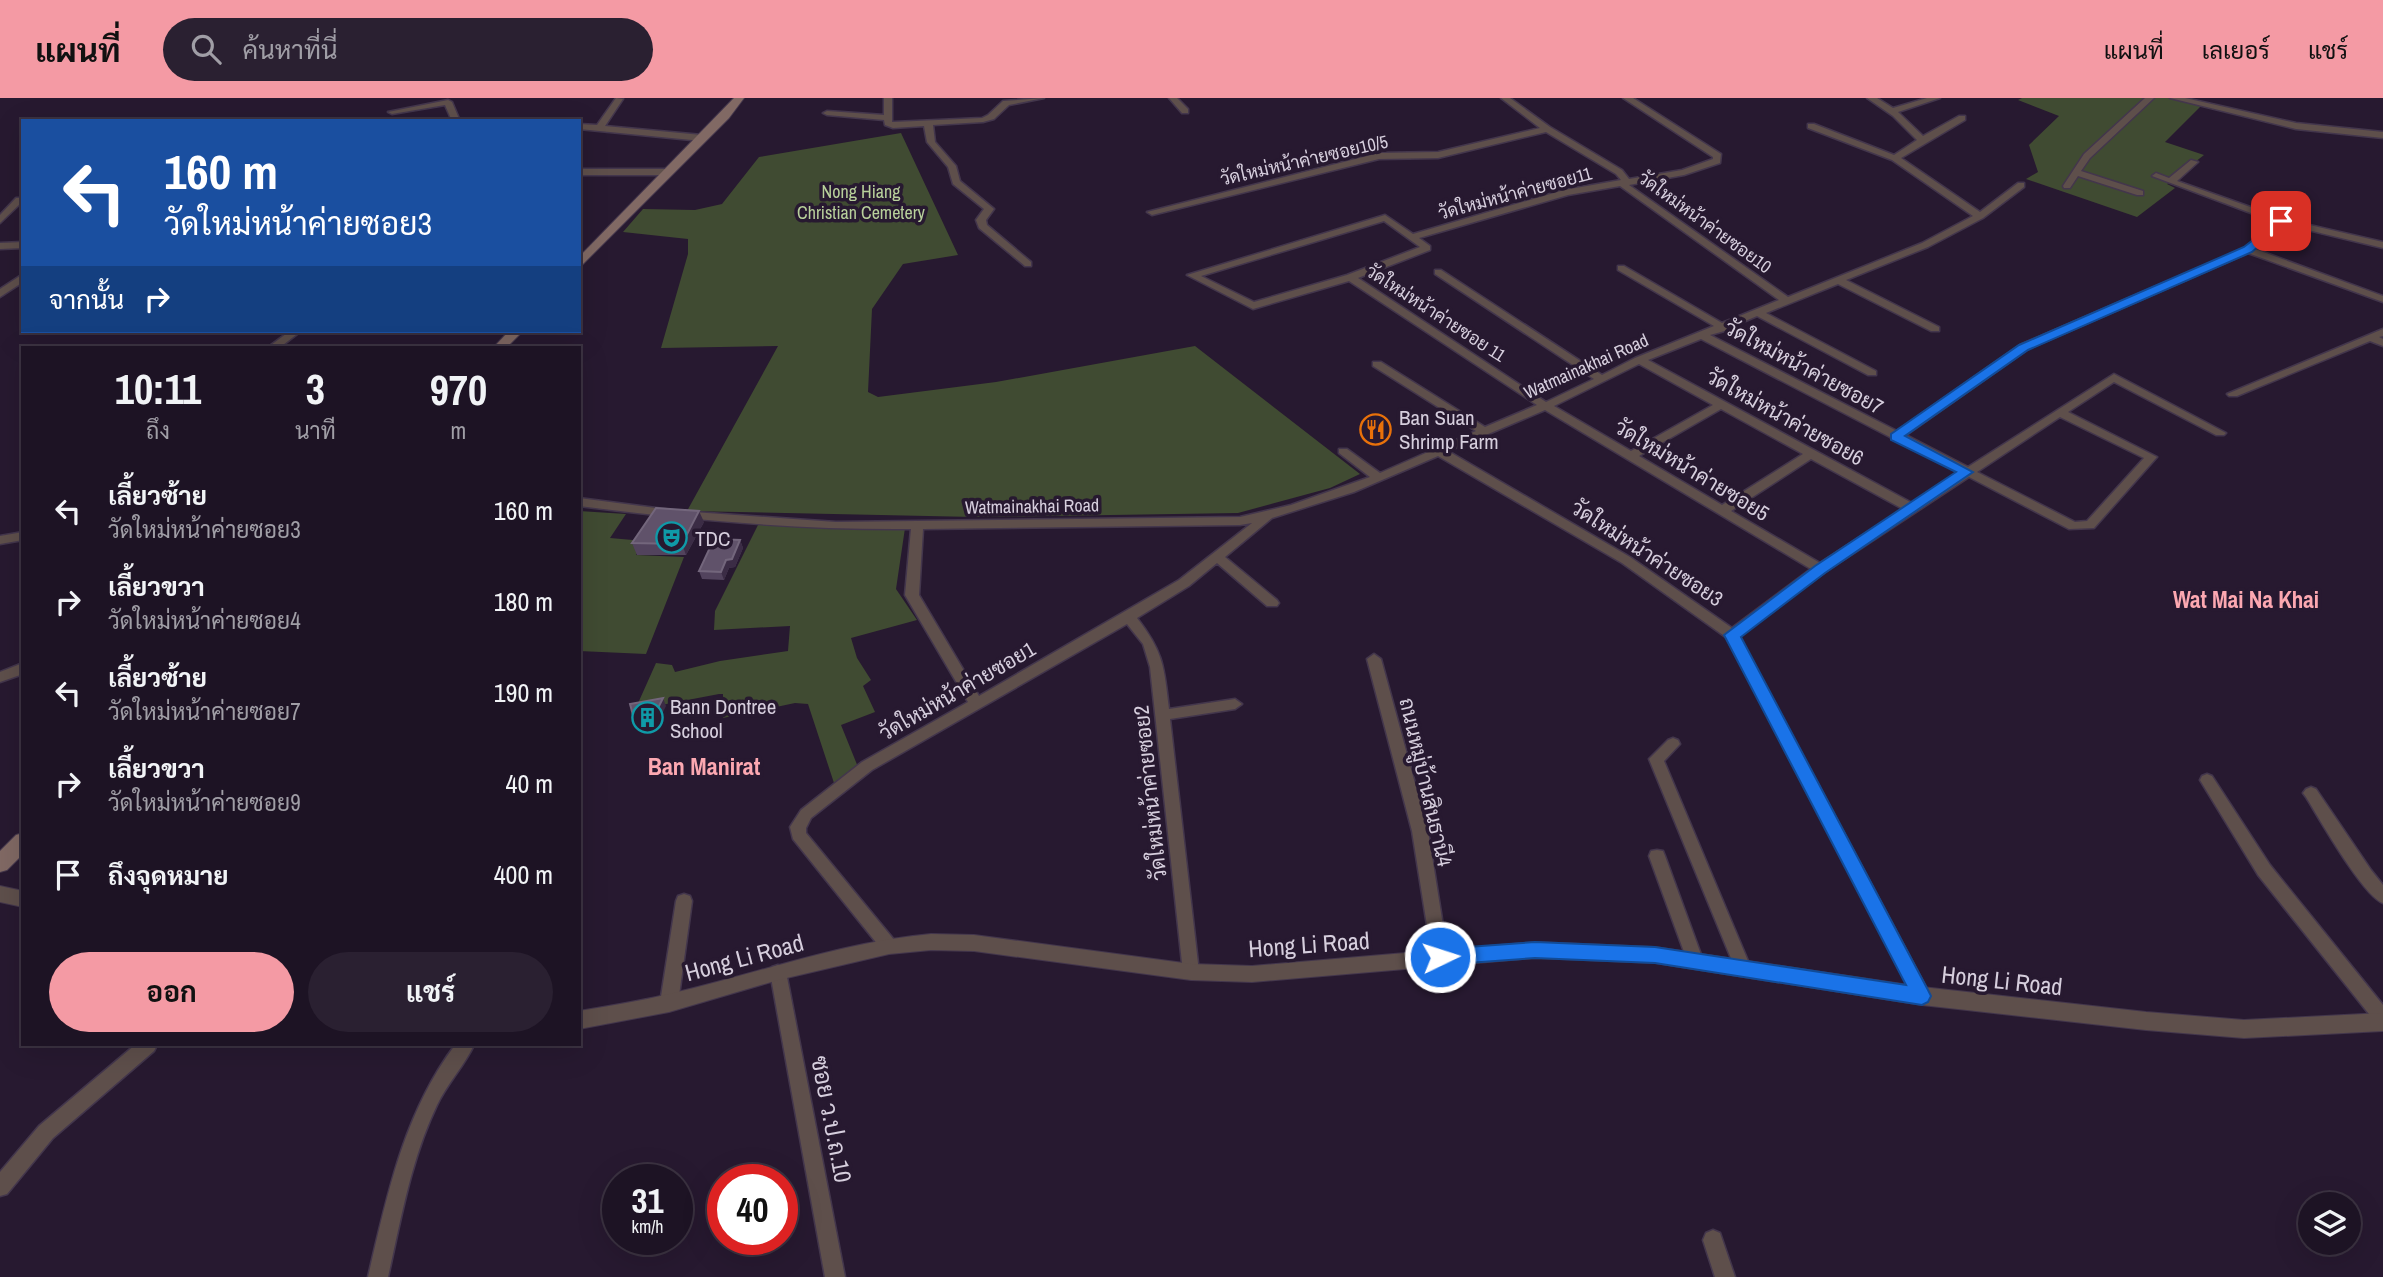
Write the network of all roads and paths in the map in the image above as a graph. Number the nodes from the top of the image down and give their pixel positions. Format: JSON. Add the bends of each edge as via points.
{"nodes":[{"id":1,"x":738,"y":98,"type":"edge"},
{"id":2,"x":888,"y":98,"type":"edge"},
{"id":3,"x":1040,"y":98,"type":"edge"},
{"id":4,"x":1173,"y":98,"type":"edge"},
{"id":5,"x":1504,"y":98,"type":"edge"},
{"id":6,"x":1628,"y":98,"type":"edge"},
{"id":7,"x":1871,"y":98,"type":"edge"},
{"id":8,"x":1933,"y":98,"type":"edge"},
{"id":9,"x":2150,"y":98,"type":"edge"},
{"id":10,"x":2174,"y":98,"type":"edge"},
{"id":11,"x":619,"y":99,"type":"edge"},
{"id":12,"x":392,"y":111,"type":"dead end"},
{"id":13,"x":1185,"y":111,"type":"dead end"},
{"id":14,"x":1892,"y":111,"type":"junction"},
{"id":15,"x":827,"y":113,"type":"dead end"},
{"id":16,"x":889,"y":118,"type":"junction"},
{"id":17,"x":1962,"y":118,"type":"dead end"},
{"id":18,"x":455,"y":119,"type":"edge"},
{"id":19,"x":928,"y":123,"type":"junction"},
{"id":20,"x":581,"y":126,"type":"edge"},
{"id":21,"x":1811,"y":126,"type":"dead end"},
{"id":22,"x":2383,"y":126,"type":"edge"},
{"id":23,"x":600,"y":127,"type":"junction"},
{"id":24,"x":1547,"y":130,"type":"junction"},
{"id":25,"x":2372,"y":134,"type":"junction"},
{"id":26,"x":2383,"y":135,"type":"edge"},
{"id":27,"x":702,"y":138,"type":"junction"},
{"id":28,"x":1922,"y":140,"type":"junction"},
{"id":29,"x":1895,"y":158,"type":"junction"},
{"id":30,"x":2194,"y":162,"type":"dead end"},
{"id":31,"x":581,"y":172,"type":"edge"},
{"id":32,"x":668,"y":172,"type":"junction"},
{"id":33,"x":2076,"y":172,"type":"junction"},
{"id":34,"x":2156,"y":176,"type":"dead end"},
{"id":35,"x":1625,"y":180,"type":"junction"},
{"id":36,"x":2171,"y":181,"type":"junction"},
{"id":37,"x":2021,"y":185,"type":"dead end"},
{"id":38,"x":2067,"y":186,"type":"dead end"},
{"id":39,"x":2140,"y":193,"type":"dead end"},
{"id":40,"x":19,"y":200,"type":"dead end"},
{"id":41,"x":1152,"y":212,"type":"dead end"},
{"id":42,"x":1980,"y":216,"type":"junction"},
{"id":43,"x":0,"y":220,"type":"edge"},
{"id":44,"x":2281,"y":221,"type":"junction"},
{"id":45,"x":1413,"y":237,"type":"junction"},
{"id":46,"x":21,"y":245,"type":"edge"},
{"id":47,"x":2383,"y":245,"type":"edge"},
{"id":48,"x":0,"y":246,"type":"edge"},
{"id":49,"x":2248,"y":250,"type":"junction"},
{"id":50,"x":581,"y":262,"type":"edge"},
{"id":51,"x":1028,"y":264,"type":"dead end"},
{"id":52,"x":1621,"y":268,"type":"dead end"},
{"id":53,"x":1438,"y":272,"type":"dead end"},
{"id":54,"x":1350,"y":277,"type":"junction"},
{"id":55,"x":21,"y":278,"type":"edge"},
{"id":56,"x":1838,"y":280,"type":"junction"},
{"id":57,"x":0,"y":294,"type":"edge"},
{"id":58,"x":2383,"y":299,"type":"edge"},
{"id":59,"x":1786,"y":300,"type":"junction"},
{"id":60,"x":1759,"y":313,"type":"junction"},
{"id":61,"x":1724,"y":328,"type":"junction"},
{"id":62,"x":1935,"y":329,"type":"dead end"},
{"id":63,"x":2383,"y":332,"type":"edge"},
{"id":64,"x":293,"y":333,"type":"edge"},
{"id":65,"x":514,"y":333,"type":"edge"},
{"id":66,"x":1704,"y":336,"type":"junction"},
{"id":67,"x":2370,"y":337,"type":"junction"},
{"id":68,"x":2383,"y":343,"type":"edge"},
{"id":69,"x":275,"y":346,"type":"edge"},
{"id":70,"x":501,"y":346,"type":"edge"},
{"id":71,"x":1639,"y":360,"type":"junction"},
{"id":72,"x":1377,"y":365,"type":"dead end"},
{"id":73,"x":1872,"y":373,"type":"dead end"},
{"id":74,"x":1602,"y":380,"type":"junction"},
{"id":75,"x":2233,"y":394,"type":"dead end"},
{"id":76,"x":1723,"y":404,"type":"junction"},
{"id":77,"x":1544,"y":405,"type":"junction"},
{"id":78,"x":2059,"y":412,"type":"junction"},
{"id":79,"x":1485,"y":432,"type":"junction"},
{"id":80,"x":2220,"y":433,"type":"dead end"},
{"id":81,"x":1896,"y":437,"type":"junction"},
{"id":82,"x":1343,"y":451,"type":"dead end"},
{"id":83,"x":1439,"y":451,"type":"junction"},
{"id":84,"x":1812,"y":453,"type":"junction"},
{"id":85,"x":1631,"y":456,"type":"junction"},
{"id":86,"x":1966,"y":472,"type":"junction"},
{"id":87,"x":1378,"y":477,"type":"junction"},
{"id":88,"x":581,"y":502,"type":"edge"},
{"id":89,"x":1911,"y":508,"type":"junction"},
{"id":90,"x":1722,"y":511,"type":"junction"},
{"id":91,"x":1269,"y":516,"type":"junction"},
{"id":92,"x":917,"y":525,"type":"junction"},
{"id":93,"x":21,"y":536,"type":"edge"},
{"id":94,"x":0,"y":540,"type":"edge"},
{"id":95,"x":1218,"y":558,"type":"junction"},
{"id":96,"x":1820,"y":569,"type":"junction"},
{"id":97,"x":1272,"y":603,"type":"dead end"},
{"id":98,"x":1129,"y":617,"type":"junction"},
{"id":99,"x":1732,"y":635,"type":"junction"},
{"id":100,"x":1374,"y":659,"type":"dead end"},
{"id":101,"x":21,"y":669,"type":"edge"},
{"id":102,"x":0,"y":677,"type":"edge"},
{"id":103,"x":1235,"y":704,"type":"dead end"},
{"id":104,"x":977,"y":705,"type":"junction"},
{"id":105,"x":1163,"y":715,"type":"junction"},
{"id":106,"x":1673,"y":744,"type":"dead end"},
{"id":107,"x":2207,"y":780,"type":"dead end"},
{"id":108,"x":2311,"y":793,"type":"dead end"},
{"id":109,"x":21,"y":843,"type":"edge"},
{"id":110,"x":1657,"y":856,"type":"dead end"},
{"id":111,"x":0,"y":864,"type":"edge"},
{"id":112,"x":0,"y":894,"type":"edge"},
{"id":113,"x":2383,"y":896,"type":"edge"},
{"id":114,"x":21,"y":899,"type":"edge"},
{"id":115,"x":684,"y":901,"type":"dead end"},
{"id":116,"x":889,"y":946,"type":"junction"},
{"id":117,"x":1440,"y":957,"type":"junction"},
{"id":118,"x":1695,"y":960,"type":"junction"},
{"id":119,"x":1743,"y":968,"type":"junction"},
{"id":120,"x":778,"y":972,"type":"junction"},
{"id":121,"x":1191,"y":972,"type":"junction"},
{"id":122,"x":1922,"y":996,"type":"junction"},
{"id":123,"x":669,"y":1003,"type":"junction"},
{"id":124,"x":581,"y":1020,"type":"edge"},
{"id":125,"x":2383,"y":1020,"type":"edge"},
{"id":126,"x":147,"y":1046,"type":"edge"},
{"id":127,"x":464,"y":1046,"type":"edge"},
{"id":128,"x":0,"y":1187,"type":"edge"},
{"id":129,"x":1713,"y":1240,"type":"dead end"},
{"id":130,"x":378,"y":1277,"type":"edge"},
{"id":131,"x":835,"y":1277,"type":"edge"},
{"id":132,"x":1725,"y":1277,"type":"edge"}],
"edges":[{"from":1,"to":27,"type":"main road"},
{"from":2,"to":16,"type":"street"},
{"from":3,"to":19,"type":"street","via":[[1006,103],[983,120]]},
{"from":4,"to":13,"type":"street"},
{"from":5,"to":24,"type":"street","name":"วัดใหม่หน้าค่ายซอย10"},
{"from":6,"to":35,"type":"street","name":"วัดใหม่หน้าค่ายซอย11","via":[[1718,156],[1717,161],[1684,172]]},
{"from":7,"to":14,"type":"street"},
{"from":8,"to":14,"type":"street"},
{"from":9,"to":33,"type":"street","via":[[2087,156]]},
{"from":10,"to":25,"type":"street","via":[[2296,125]]},
{"from":11,"to":23,"type":"street"},
{"from":12,"to":18,"type":"street","via":[[449,102]]},
{"from":14,"to":28,"type":"street"},
{"from":15,"to":16,"type":"street"},
{"from":16,"to":19,"type":"street","via":[[893,125]]},
{"from":17,"to":28,"type":"street"},
{"from":19,"to":51,"type":"street","via":[[931,142],[952,166],[956,182],[989,209],[982,226]]},
{"from":20,"to":23,"type":"street"},
{"from":21,"to":29,"type":"street"},
{"from":22,"to":25,"type":"street"},
{"from":23,"to":27,"type":"street"},
{"from":24,"to":35,"type":"street","name":"วัดใหม่หน้าค่ายซอย10"},
{"from":24,"to":41,"type":"street","name":"วัดใหม่หน้าค่ายซอย10/5","via":[[1438,155],[1379,156]]},
{"from":25,"to":26,"type":"street"},
{"from":27,"to":32,"type":"main road"},
{"from":28,"to":29,"type":"street"},
{"from":29,"to":42,"type":"street"},
{"from":30,"to":36,"type":"street"},
{"from":31,"to":32,"type":"street"},
{"from":32,"to":50,"type":"main road"},
{"from":33,"to":38,"type":"street"},
{"from":33,"to":39,"type":"street"},
{"from":34,"to":36,"type":"street"},
{"from":35,"to":45,"type":"street","name":"วัดใหม่หน้าค่ายซอย11"},
{"from":35,"to":59,"type":"street","name":"วัดใหม่หน้าค่ายซอย10","via":[[1624,186]]},
{"from":36,"to":44,"type":"street"},
{"from":37,"to":42,"type":"street","name":"Watmainakhai Road"},
{"from":40,"to":43,"type":"street"},
{"from":42,"to":56,"type":"street","name":"Watmainakhai Road","via":[[1925,245]]},
{"from":44,"to":47,"type":"street"},
{"from":44,"to":49,"type":"street"},
{"from":45,"to":54,"type":"street","name":"วัดใหม่หน้าค่ายซอย 11","via":[[1427,248]]},
{"from":45,"to":54,"type":"street","via":[[1385,218],[1192,275],[1253,306]]},
{"from":46,"to":48,"type":"street"},
{"from":49,"to":58,"type":"street"},
{"from":49,"to":81,"type":"street","via":[[2024,347]]},
{"from":52,"to":61,"type":"street"},
{"from":53,"to":74,"type":"street"},
{"from":54,"to":77,"type":"street","name":"วัดใหม่หน้าค่ายซอย 11"},
{"from":55,"to":57,"type":"street"},
{"from":56,"to":59,"type":"street","name":"Watmainakhai Road"},
{"from":56,"to":62,"type":"street"},
{"from":59,"to":60,"type":"street","name":"Watmainakhai Road"},
{"from":60,"to":61,"type":"street","name":"Watmainakhai Road"},
{"from":60,"to":73,"type":"street"},
{"from":61,"to":66,"type":"street","name":"Watmainakhai Road"},
{"from":63,"to":67,"type":"street"},
{"from":64,"to":69,"type":"street"},
{"from":65,"to":70,"type":"main road"},
{"from":66,"to":71,"type":"street","name":"Watmainakhai Road"},
{"from":66,"to":81,"type":"street","name":"วัดใหม่หน้าค่ายซอย7"},
{"from":67,"to":68,"type":"street"},
{"from":67,"to":75,"type":"street"},
{"from":71,"to":74,"type":"street","name":"Watmainakhai Road"},
{"from":71,"to":76,"type":"street","name":"วัดใหม่หน้าค่ายซอย6"},
{"from":72,"to":79,"type":"street"},
{"from":74,"to":77,"type":"street","name":"Watmainakhai Road"},
{"from":76,"to":84,"type":"street","name":"วัดใหม่หน้าค่ายซอย6"},
{"from":76,"to":85,"type":"street"},
{"from":77,"to":79,"type":"street","name":"Watmainakhai Road"},
{"from":77,"to":85,"type":"street","name":"วัดใหม่หน้าค่ายซอย5"},
{"from":78,"to":80,"type":"street","via":[[2115,377]]},
{"from":78,"to":86,"type":"street"},
{"from":78,"to":86,"type":"street","name":"วัดใหม่หน้าค่ายซอย7","via":[[2151,457],[2090,525],[2073,526]]},
{"from":79,"to":83,"type":"street","name":"Watmainakhai Road"},
{"from":81,"to":86,"type":"street","name":"วัดใหม่หน้าค่ายซอย7"},
{"from":82,"to":87,"type":"street"},
{"from":83,"to":87,"type":"street","name":"Watmainakhai Road"},
{"from":83,"to":99,"type":"street","name":"วัดใหม่หน้าค่ายซอย3","via":[[1626,560]]},
{"from":84,"to":89,"type":"street","name":"วัดใหม่หน้าค่ายซอย6"},
{"from":84,"to":90,"type":"street"},
{"from":85,"to":90,"type":"street","name":"วัดใหม่หน้าค่ายซอย5"},
{"from":86,"to":89,"type":"street"},
{"from":87,"to":91,"type":"street","name":"Watmainakhai Road"},
{"from":88,"to":92,"type":"street","name":"Watmainakhai Road","via":[[678,515],[836,526]]},
{"from":89,"to":96,"type":"street"},
{"from":90,"to":96,"type":"street","name":"วัดใหม่หน้าค่ายซอย5"},
{"from":91,"to":92,"type":"street","name":"Watmainakhai Road","via":[[1240,521]]},
{"from":91,"to":95,"type":"street","name":"วัดใหม่หน้าค่ายซอย1"},
{"from":92,"to":104,"type":"street","via":[[912,595]]},
{"from":93,"to":94,"type":"street"},
{"from":95,"to":97,"type":"street"},
{"from":95,"to":98,"type":"street","name":"วัดใหม่หน้าค่ายซอย1"},
{"from":96,"to":99,"type":"street"},
{"from":98,"to":104,"type":"street","name":"วัดใหม่หน้าค่ายซอย1"},
{"from":98,"to":105,"type":"street","name":"วัดใหม่หน้าค่ายซอย2","via":[[1149,643]]},
{"from":99,"to":122,"type":"street","name":"วัดใหม่หน้าค่ายซอย3"},
{"from":100,"to":117,"type":"street","name":"ถนนหมู่บ้านสินธานี4","via":[[1420,831]]},
{"from":101,"to":102,"type":"street"},
{"from":103,"to":105,"type":"street"},
{"from":104,"to":116,"type":"street","name":"วัดใหม่หน้าค่ายซอย1","via":[[867,766],[806,814],[798,827],[798,835]]},
{"from":105,"to":121,"type":"street","name":"วัดใหม่หน้าค่ายซอย2"},
{"from":106,"to":119,"type":"street","via":[[1656,759]]},
{"from":107,"to":125,"type":"street","via":[[2264,870]]},
{"from":108,"to":113,"type":"street"},
{"from":109,"to":111,"type":"main road"},
{"from":110,"to":118,"type":"street"},
{"from":112,"to":114,"type":"street"},
{"from":115,"to":123,"type":"street"},
{"from":116,"to":120,"type":"street","name":"Hong Li Road"},
{"from":116,"to":121,"type":"street","name":"Hong Li Road","via":[[974,943]]},
{"from":117,"to":118,"type":"street","name":"Hong Li Road","via":[[1535,950]]},
{"from":117,"to":121,"type":"street","name":"Hong Li Road","via":[[1287,973]]},
{"from":118,"to":119,"type":"street","name":"Hong Li Road"},
{"from":119,"to":122,"type":"street","name":"Hong Li Road"},
{"from":120,"to":123,"type":"street","name":"Hong Li Road"},
{"from":120,"to":131,"type":"street","name":"ซอย ว.ป.ถ.10"},
{"from":122,"to":125,"type":"street","name":"Hong Li Road","via":[[2244,1029]]},
{"from":123,"to":124,"type":"street","name":"Hong Li Road"},
{"from":126,"to":128,"type":"street","via":[[46,1132]]},
{"from":127,"to":130,"type":"street","via":[[449,1064],[407,1150]]},
{"from":129,"to":132,"type":"street"}]}
